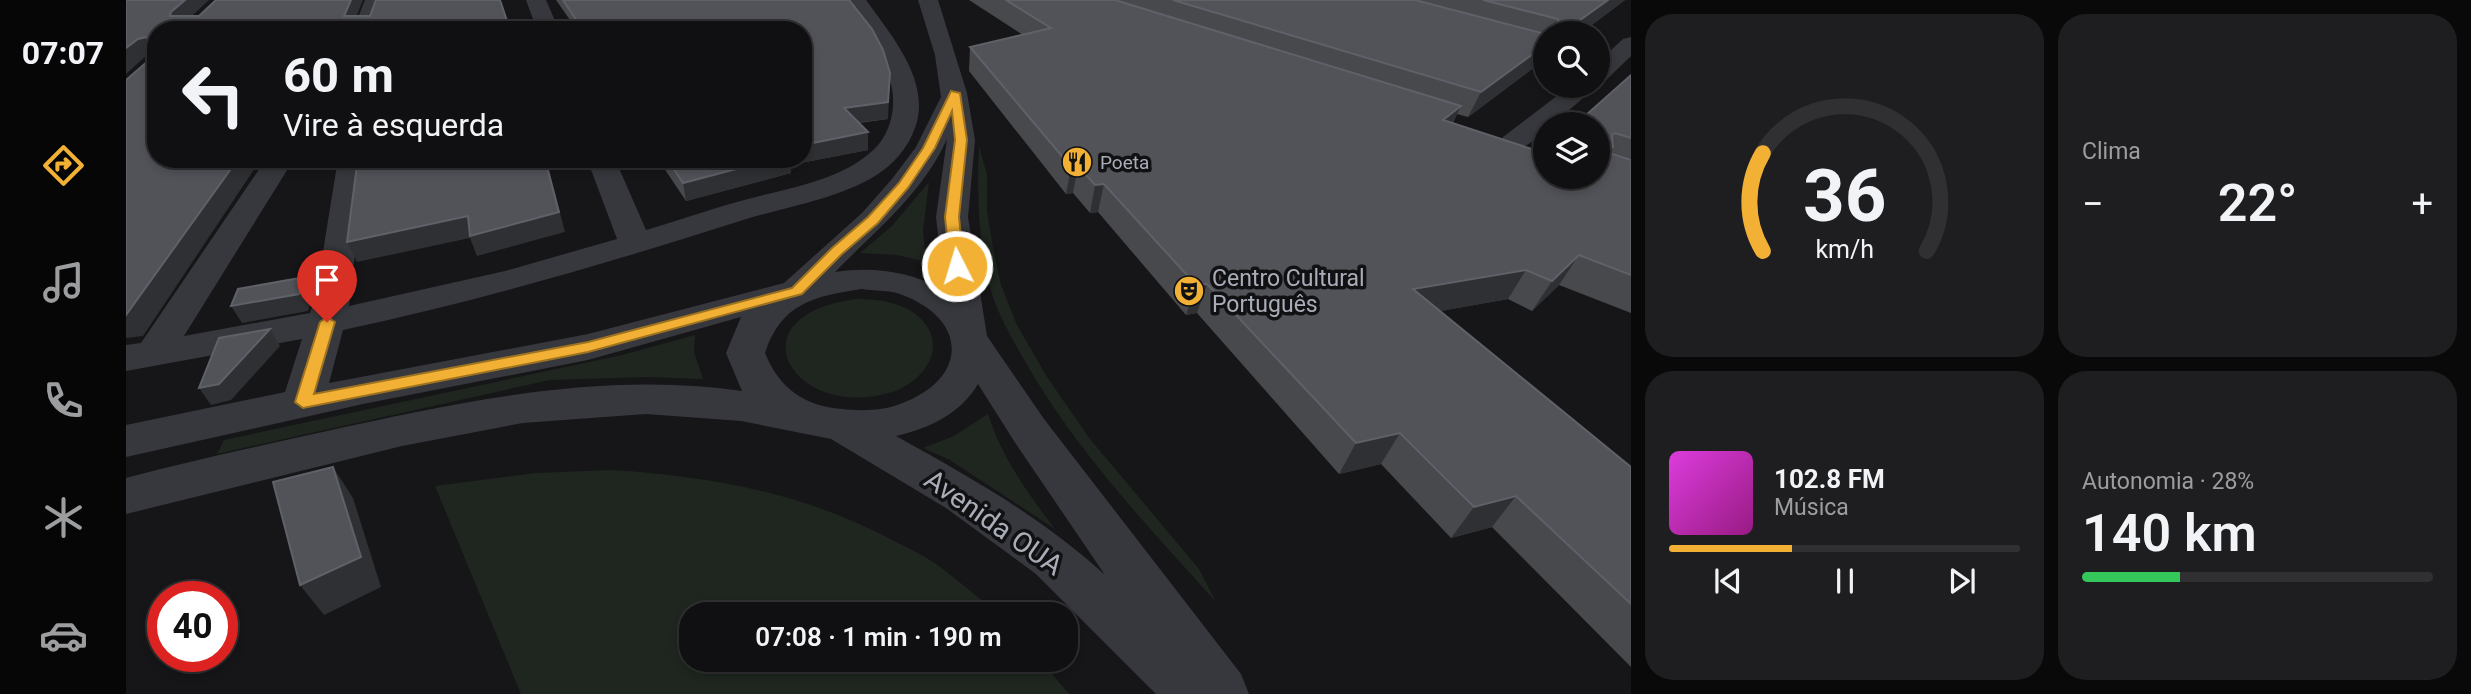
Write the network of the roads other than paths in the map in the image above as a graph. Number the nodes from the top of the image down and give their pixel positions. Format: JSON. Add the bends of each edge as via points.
{"nodes":[{"id":1,"x":374,"y":0,"type":"edge"},
{"id":2,"x":536,"y":0,"type":"edge"},
{"id":3,"x":856,"y":0,"type":"edge"},
{"id":4,"x":928,"y":0,"type":"edge"},
{"id":5,"x":366,"y":21,"type":"edge"},
{"id":6,"x":544,"y":21,"type":"edge"},
{"id":7,"x":1631,"y":44,"type":"edge"},
{"id":8,"x":1610,"y":69,"type":"edge"},
{"id":9,"x":955,"y":93,"type":"junction"},
{"id":10,"x":1570,"y":98,"type":"edge"},
{"id":11,"x":1512,"y":143,"type":"edge"},
{"id":12,"x":274,"y":168,"type":"edge"},
{"id":13,"x":351,"y":168,"type":"edge"},
{"id":14,"x":605,"y":168,"type":"edge"},
{"id":15,"x":635,"y":244,"type":"junction"},
{"id":16,"x":797,"y":291,"type":"junction"},
{"id":17,"x":327,"y":322,"type":"junction"},
{"id":18,"x":967,"y":332,"type":"junction"},
{"id":19,"x":139,"y":356,"type":"edge"},
{"id":20,"x":303,"y":402,"type":"junction"},
{"id":21,"x":829,"y":424,"type":"junction"},
{"id":22,"x":126,"y":441,"type":"edge"},
{"id":23,"x":126,"y":496,"type":"edge"},
{"id":24,"x":1196,"y":694,"type":"edge"},
{"id":25,"x":1221,"y":694,"type":"edge"}],
"edges":[{"from":1,"to":5,"type":"street"},
{"from":2,"to":6,"type":"street"},
{"from":3,"to":15,"type":"street","via":[[904,79],[907,115],[891,149],[858,173]]},
{"from":4,"to":9,"type":"street"},
{"from":7,"to":8,"type":"street"},
{"from":9,"to":16,"type":"street","via":[[929,148],[903,185],[873,220]]},
{"from":9,"to":18,"type":"street","via":[[961,140],[952,217]]},
{"from":10,"to":11,"type":"street"},
{"from":12,"to":19,"type":"street"},
{"from":13,"to":17,"type":"street"},
{"from":14,"to":15,"type":"street"},
{"from":15,"to":17,"type":"street","via":[[514,279]]},
{"from":16,"to":18,"type":"street","via":[[834,280],[893,281],[950,306]]},
{"from":16,"to":20,"type":"street","via":[[588,347]]},
{"from":16,"to":21,"type":"street","via":[[757,322],[748,343],[747,365],[763,393],[778,405]]},
{"from":17,"to":19,"type":"street"},
{"from":17,"to":20,"type":"street"},
{"from":18,"to":21,"type":"street","via":[[968,368],[961,382],[932,407],[890,423]]},
{"from":18,"to":25,"type":"street","via":[[1029,430]]},
{"from":20,"to":22,"type":"street"},
{"from":21,"to":23,"type":"street","via":[[742,406],[646,399],[510,409]]},
{"from":21,"to":24,"type":"street","name":"Avenida OUA","via":[[962,495],[1054,559]]}]}
